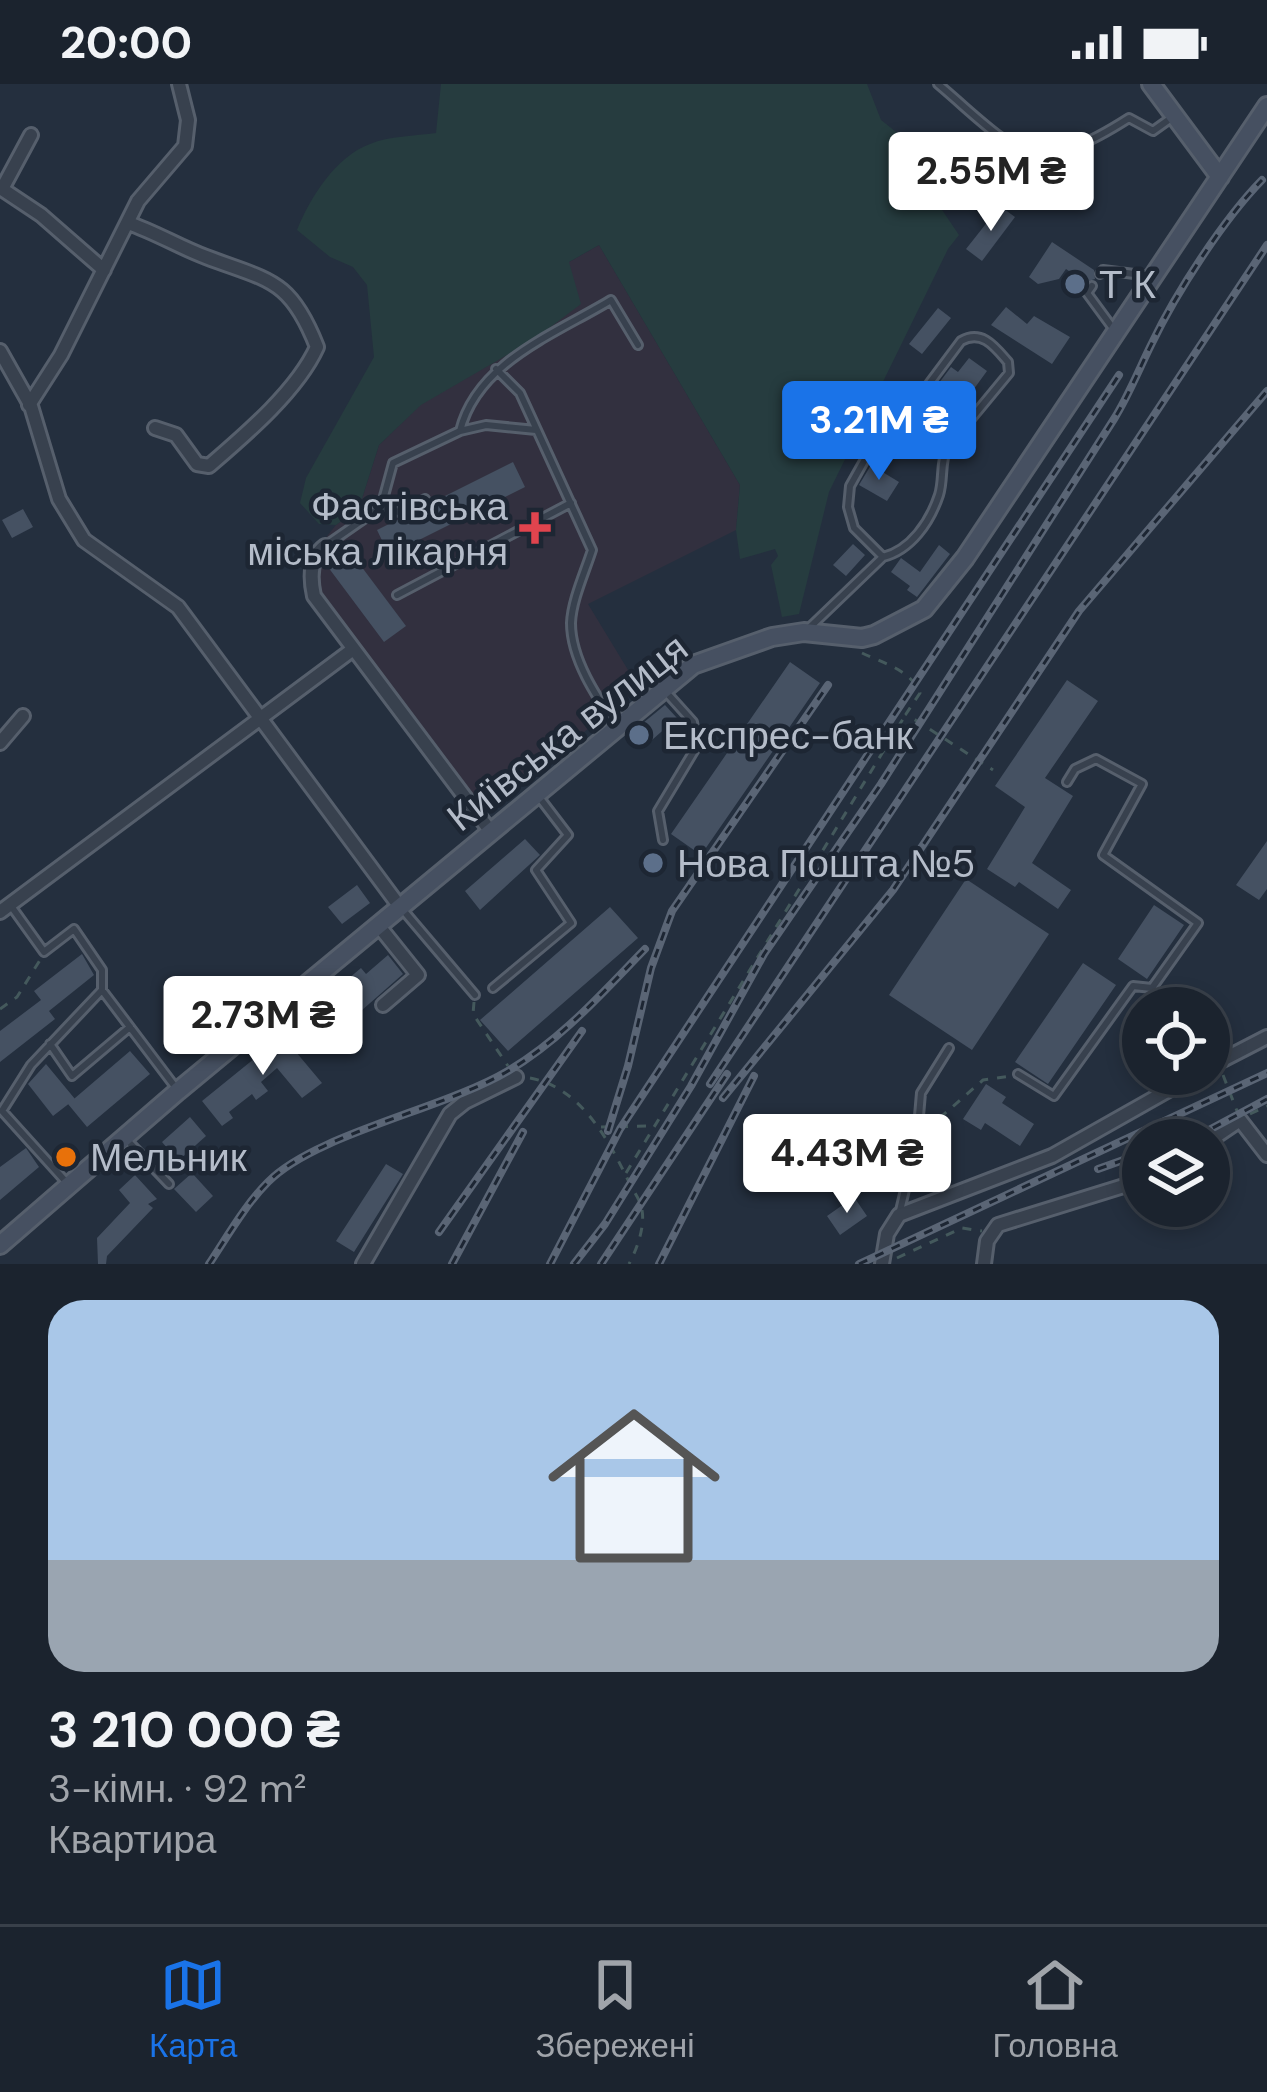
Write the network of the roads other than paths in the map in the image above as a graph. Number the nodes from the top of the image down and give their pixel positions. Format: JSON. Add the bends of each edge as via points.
{"nodes":[{"id":1,"x":178,"y":84,"type":"edge"},
{"id":2,"x":938,"y":84,"type":"edge"},
{"id":3,"x":1151,"y":84,"type":"edge"},
{"id":4,"x":1267,"y":106,"type":"edge"},
{"id":5,"x":1174,"y":115,"type":"junction"},
{"id":6,"x":31,"y":135,"type":"dead end"},
{"id":7,"x":1220,"y":177,"type":"junction"},
{"id":8,"x":128,"y":223,"type":"junction"},
{"id":9,"x":104,"y":270,"type":"junction"},
{"id":10,"x":1100,"y":274,"type":"dead end"},
{"id":11,"x":1154,"y":277,"type":"junction"},
{"id":12,"x":1092,"y":286,"type":"dead end"},
{"id":13,"x":1115,"y":332,"type":"junction"},
{"id":14,"x":638,"y":345,"type":"dead end"},
{"id":15,"x":0,"y":351,"type":"edge"},
{"id":16,"x":496,"y":369,"type":"junction"},
{"id":17,"x":0,"y":371,"type":"edge"},
{"id":18,"x":31,"y":406,"type":"junction"},
{"id":19,"x":155,"y":428,"type":"dead end"},
{"id":20,"x":460,"y":430,"type":"junction"},
{"id":21,"x":536,"y":430,"type":"junction"},
{"id":22,"x":425,"y":499,"type":"dead end"},
{"id":23,"x":572,"y":503,"type":"junction"},
{"id":24,"x":381,"y":507,"type":"junction"},
{"id":25,"x":325,"y":546,"type":"joint"},
{"id":26,"x":883,"y":557,"type":"junction"},
{"id":27,"x":397,"y":596,"type":"dead end"},
{"id":28,"x":804,"y":632,"type":"junction"},
{"id":29,"x":352,"y":650,"type":"junction"},
{"id":30,"x":663,"y":690,"type":"junction"},
{"id":31,"x":23,"y":716,"type":"dead end"},
{"id":32,"x":259,"y":718,"type":"junction"},
{"id":33,"x":617,"y":728,"type":"junction"},
{"id":34,"x":0,"y":743,"type":"edge"},
{"id":35,"x":1066,"y":782,"type":"dead end"},
{"id":36,"x":537,"y":794,"type":"junction"},
{"id":37,"x":490,"y":832,"type":"junction"},
{"id":38,"x":663,"y":840,"type":"dead end"},
{"id":39,"x":400,"y":907,"type":"junction"},
{"id":40,"x":5,"y":908,"type":"edge"},
{"id":41,"x":378,"y":925,"type":"junction"},
{"id":42,"x":1153,"y":987,"type":"edge"},
{"id":43,"x":494,"y":988,"type":"dead end"},
{"id":44,"x":102,"y":990,"type":"junction"},
{"id":45,"x":475,"y":995,"type":"road end"},
{"id":46,"x":1122,"y":1001,"type":"edge"},
{"id":47,"x":383,"y":1005,"type":"dead end"},
{"id":48,"x":130,"y":1027,"type":"junction"},
{"id":49,"x":1267,"y":1037,"type":"edge"},
{"id":50,"x":50,"y":1044,"type":"junction"},
{"id":51,"x":949,"y":1048,"type":"dead end"},
{"id":52,"x":1230,"y":1056,"type":"edge"},
{"id":53,"x":1018,"y":1074,"type":"road end"},
{"id":54,"x":516,"y":1077,"type":"road end"},
{"id":55,"x":178,"y":1091,"type":"junction"},
{"id":56,"x":1160,"y":1095,"type":"edge"},
{"id":57,"x":1,"y":1111,"type":"edge"},
{"id":58,"x":1230,"y":1127,"type":"edge"},
{"id":59,"x":124,"y":1138,"type":"junction"},
{"id":60,"x":1267,"y":1155,"type":"edge"},
{"id":61,"x":169,"y":1184,"type":"dead end"},
{"id":62,"x":69,"y":1185,"type":"junction"},
{"id":63,"x":1122,"y":1187,"type":"edge"},
{"id":64,"x":899,"y":1215,"type":"junction"},
{"id":65,"x":0,"y":1245,"type":"edge"},
{"id":66,"x":363,"y":1264,"type":"edge"},
{"id":67,"x":883,"y":1264,"type":"edge"},
{"id":68,"x":984,"y":1264,"type":"edge"}],
"edges":[{"from":1,"to":8,"type":"street","via":[[189,135]]},
{"from":2,"to":5,"type":"lane","via":[[1016,150],[1058,153],[1129,118],[1153,131]]},
{"from":3,"to":5,"type":"main road"},
{"from":4,"to":7,"type":"main road","name":"Київська вулиця"},
{"from":5,"to":7,"type":"main road"},
{"from":6,"to":9,"type":"street","via":[[2,189]]},
{"from":7,"to":11,"type":"main road","name":"Київська вулиця"},
{"from":8,"to":9,"type":"street"},
{"from":8,"to":19,"type":"street","via":[[257,273],[303,312],[316,347],[258,424],[209,466],[196,464],[176,435]]},
{"from":9,"to":18,"type":"street"},
{"from":10,"to":11,"type":"lane"},
{"from":11,"to":13,"type":"main road","name":"Київська вулиця"},
{"from":12,"to":13,"type":"lane","via":[[1087,293]]},
{"from":13,"to":28,"type":"main road","name":"Київська вулиця","via":[[924,609],[862,638]]},
{"from":14,"to":16,"type":"lane","via":[[611,300]]},
{"from":15,"to":18,"type":"street"},
{"from":16,"to":20,"type":"lane","via":[[466,405]]},
{"from":16,"to":21,"type":"lane","via":[[520,393]]},
{"from":17,"to":18,"type":"street"},
{"from":18,"to":32,"type":"street","via":[[59,499],[84,540],[178,607]]},
{"from":20,"to":21,"type":"lane"},
{"from":20,"to":24,"type":"lane","via":[[393,463]]},
{"from":21,"to":23,"type":"lane"},
{"from":22,"to":24,"type":"lane","via":[[399,512]]},
{"from":23,"to":27,"type":"lane"},
{"from":23,"to":33,"type":"lane","via":[[592,550],[572,623],[578,654]]},
{"from":24,"to":25,"type":"lane"},
{"from":25,"to":29,"type":"street","via":[[310,577],[314,596]]},
{"from":26,"to":26,"type":"lane","via":[[916,537],[939,493],[947,448],[1009,373],[982,337],[961,340],[911,408],[892,416],[850,486],[854,528]]},
{"from":26,"to":28,"type":"lane"},
{"from":28,"to":30,"type":"main road","name":"Київська вулиця","via":[[693,665]]},
{"from":29,"to":32,"type":"street"},
{"from":29,"to":37,"type":"street"},
{"from":30,"to":33,"type":"main road","name":"Київська вулиця"},
{"from":30,"to":38,"type":"lane","via":[[693,722],[697,746],[658,811]]},
{"from":31,"to":34,"type":"street"},
{"from":32,"to":39,"type":"street"},
{"from":32,"to":40,"type":"street"},
{"from":33,"to":36,"type":"main road","name":"Київська вулиця"},
{"from":35,"to":42,"type":"lane","via":[[1096,759],[1142,784],[1103,855],[1198,923]]},
{"from":36,"to":37,"type":"main road","name":"Київська вулиця"},
{"from":36,"to":43,"type":"lane","via":[[568,835],[536,870],[571,923]]},
{"from":37,"to":39,"type":"main road","name":"Київська вулиця"},
{"from":39,"to":41,"type":"main road","name":"Київська вулиця"},
{"from":39,"to":45,"type":"lane"},
{"from":40,"to":44,"type":"lane","via":[[44,952],[74,929],[102,970]]},
{"from":41,"to":47,"type":"street","via":[[418,975]]},
{"from":41,"to":55,"type":"main road","name":"Київська вулиця"},
{"from":44,"to":48,"type":"lane"},
{"from":44,"to":50,"type":"lane"},
{"from":46,"to":53,"type":"lane","via":[[1054,1096]]},
{"from":48,"to":50,"type":"lane","via":[[72,1076]]},
{"from":48,"to":55,"type":"lane"},
{"from":49,"to":52,"type":"street"},
{"from":50,"to":57,"type":"lane"},
{"from":51,"to":64,"type":"lane","via":[[921,1093]]},
{"from":54,"to":66,"type":"street","via":[[450,1114]]},
{"from":55,"to":59,"type":"main road","name":"Київська вулиця"},
{"from":56,"to":64,"type":"street","via":[[1052,1156]]},
{"from":57,"to":62,"type":"lane"},
{"from":58,"to":60,"type":"street","via":[[1240,1120]]},
{"from":59,"to":61,"type":"lane"},
{"from":59,"to":62,"type":"main road","name":"Київська вулиця"},
{"from":62,"to":65,"type":"main road","name":"Київська вулиця"},
{"from":63,"to":68,"type":"street","via":[[998,1225]]},
{"from":64,"to":67,"type":"street"}]}
